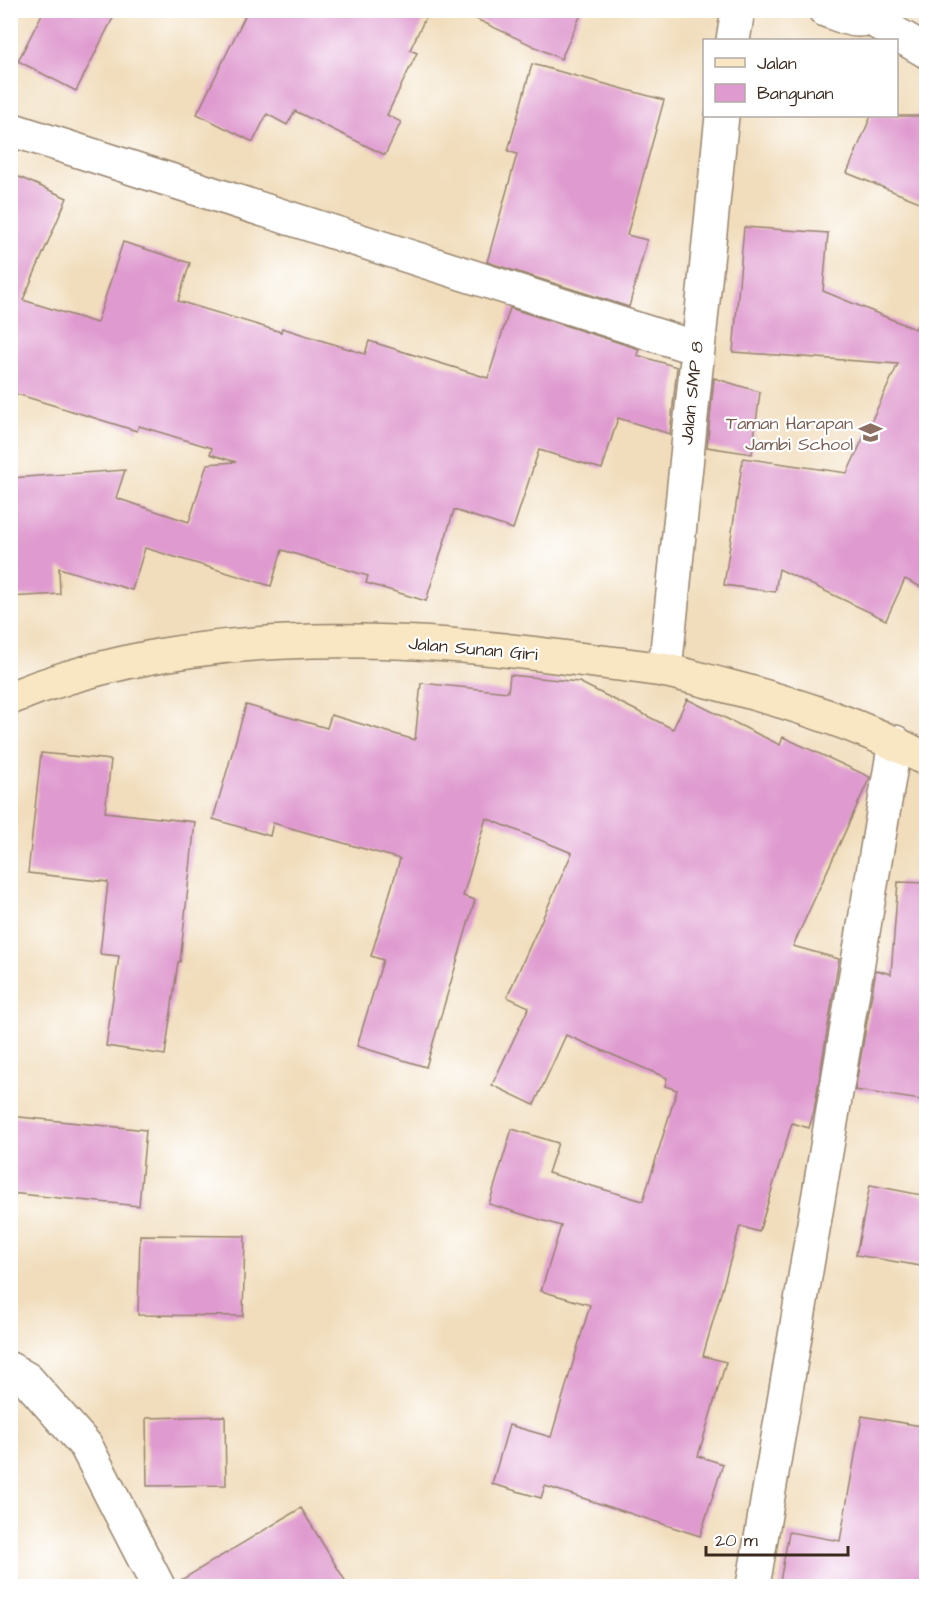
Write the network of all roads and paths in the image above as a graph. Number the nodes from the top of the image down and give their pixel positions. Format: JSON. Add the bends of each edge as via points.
{"nodes":[{"id":1,"x":738,"y":10,"type":"edge"},
{"id":2,"x":825,"y":10,"type":"edge"},
{"id":3,"x":878,"y":15,"type":"edge"},
{"id":4,"x":733,"y":39,"type":"edge"},
{"id":5,"x":927,"y":51,"type":"edge"},
{"id":6,"x":722,"y":117,"type":"edge"},
{"id":7,"x":10,"y":129,"type":"edge"},
{"id":8,"x":696,"y":348,"type":"junction"},
{"id":9,"x":664,"y":670,"type":"junction"},
{"id":10,"x":10,"y":698,"type":"edge"},
{"id":11,"x":895,"y":742,"type":"junction"},
{"id":12,"x":927,"y":759,"type":"edge"},
{"id":13,"x":10,"y":1369,"type":"edge"},
{"id":14,"x":158,"y":1587,"type":"edge"},
{"id":15,"x":753,"y":1587,"type":"edge"}],
"edges":[{"from":1,"to":4,"type":"street"},
{"from":2,"to":3,"type":"street","via":[[854,21]]},
{"from":3,"to":5,"type":"street"},
{"from":6,"to":8,"type":"street","name":"Jalan SMP 8"},
{"from":7,"to":8,"type":"street"},
{"from":8,"to":9,"type":"street","name":"Jalan SMP 8"},
{"from":9,"to":10,"type":"street","name":"Jalan Sunan Giri","via":[[489,647],[353,640],[230,646],[133,661]]},
{"from":9,"to":11,"type":"street","name":"Jalan Sunan Giri","via":[[787,701]]},
{"from":11,"to":12,"type":"street","name":"Jalan Sunan Giri"},
{"from":11,"to":15,"type":"street"},
{"from":13,"to":14,"type":"street","via":[[27,1379],[86,1446]]}]}
